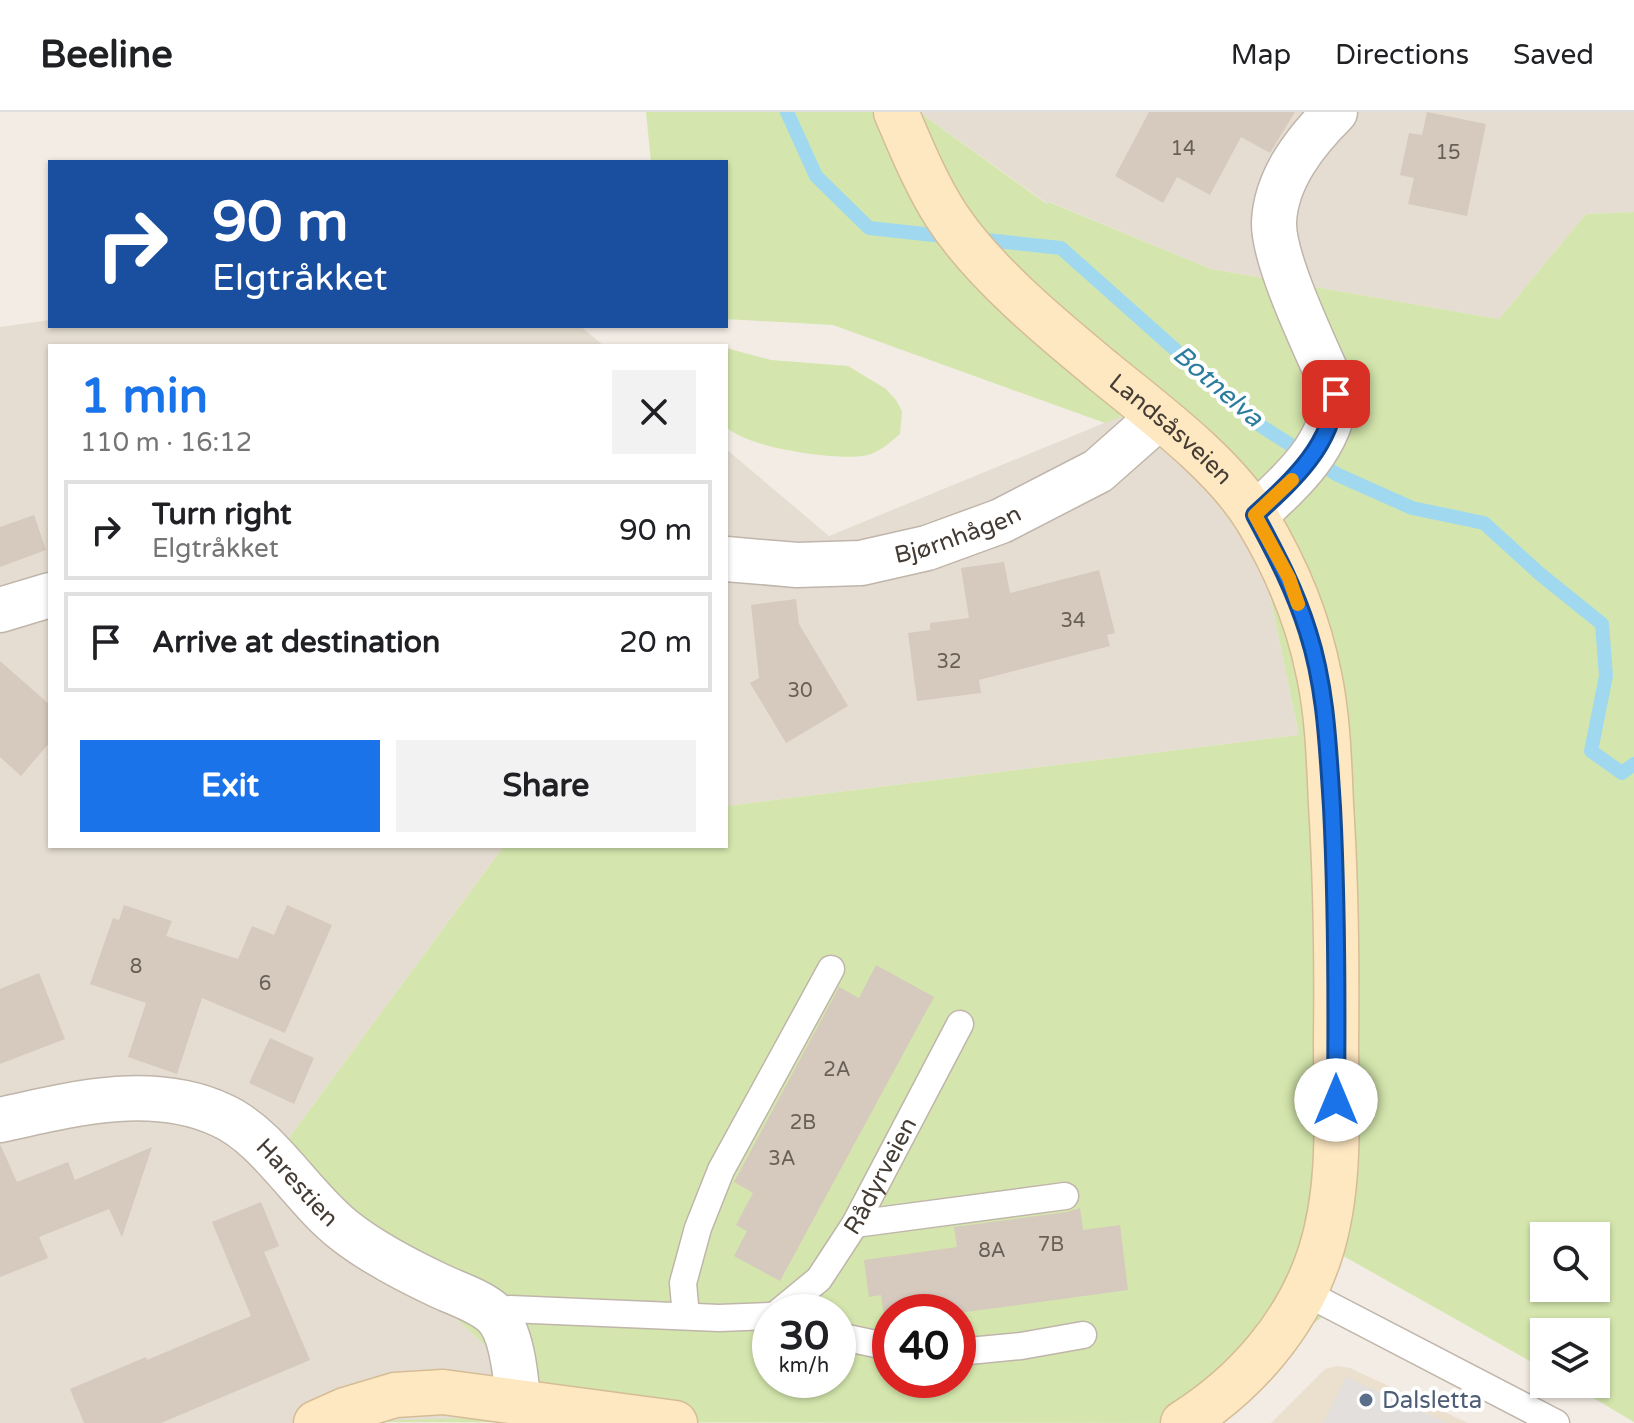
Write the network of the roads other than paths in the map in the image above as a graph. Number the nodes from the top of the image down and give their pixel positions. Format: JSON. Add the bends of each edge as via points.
{"nodes":[{"id":1,"x":896,"y":112,"type":"edge"},
{"id":2,"x":1335,"y":112,"type":"edge"},
{"id":3,"x":1159,"y":417,"type":"junction"},
{"id":4,"x":1255,"y":515,"type":"junction"},
{"id":5,"x":728,"y":559,"type":"edge"},
{"id":6,"x":48,"y":596,"type":"edge"},
{"id":7,"x":0,"y":610,"type":"edge"},
{"id":8,"x":831,"y":969,"type":"dead end"},
{"id":9,"x":960,"y":1024,"type":"dead end"},
{"id":10,"x":0,"y":1120,"type":"edge"},
{"id":11,"x":1065,"y":1196,"type":"dead end"},
{"id":12,"x":855,"y":1224,"type":"junction"},
{"id":13,"x":1304,"y":1292,"type":"junction"},
{"id":14,"x":801,"y":1294,"type":"edge"},
{"id":15,"x":495,"y":1315,"type":"junction"},
{"id":16,"x":686,"y":1316,"type":"junction"},
{"id":17,"x":752,"y":1316,"type":"edge"},
{"id":18,"x":1083,"y":1335,"type":"dead end"},
{"id":19,"x":976,"y":1350,"type":"edge"},
{"id":20,"x":518,"y":1400,"type":"junction"},
{"id":21,"x":316,"y":1423,"type":"edge"},
{"id":22,"x":675,"y":1423,"type":"edge"},
{"id":23,"x":1183,"y":1423,"type":"edge"},
{"id":24,"x":1556,"y":1423,"type":"edge"}],
"edges":[{"from":1,"to":3,"type":"street","name":"Landsåsveien","via":[[948,218],[992,271]]},
{"from":2,"to":4,"type":"street","via":[[1307,140],[1283,184],[1274,222],[1279,255],[1336,394],[1334,417],[1302,470]]},
{"from":3,"to":4,"type":"street","name":"Landsåsveien","via":[[1225,478]]},
{"from":3,"to":5,"type":"street","name":"Bjørnhågen","via":[[1098,471],[1001,521],[927,548],[861,563]]},
{"from":4,"to":13,"type":"street","name":"Landsåsveien","via":[[1289,578],[1309,633],[1328,738],[1337,911],[1336,1163],[1320,1255]]},
{"from":6,"to":7,"type":"street"},
{"from":8,"to":16,"type":"lane","via":[[721,1170],[683,1283]]},
{"from":9,"to":12,"type":"lane","name":"Rådyrveien"},
{"from":10,"to":15,"type":"street","name":"Harestien","via":[[125,1099],[161,1099],[221,1115],[247,1131],[344,1231]]},
{"from":11,"to":12,"type":"lane"},
{"from":12,"to":14,"type":"lane","name":"Rådyrveien","via":[[819,1279]]},
{"from":13,"to":23,"type":"street","name":"Landsåsveien","via":[[1251,1370]]},
{"from":13,"to":24,"type":"lane"},
{"from":15,"to":16,"type":"lane","via":[[510,1309]]},
{"from":15,"to":20,"type":"street","via":[[513,1354]]},
{"from":16,"to":17,"type":"lane"},
{"from":18,"to":19,"type":"lane"},
{"from":20,"to":21,"type":"street","via":[[443,1392],[395,1395]]},
{"from":20,"to":22,"type":"street"}]}
